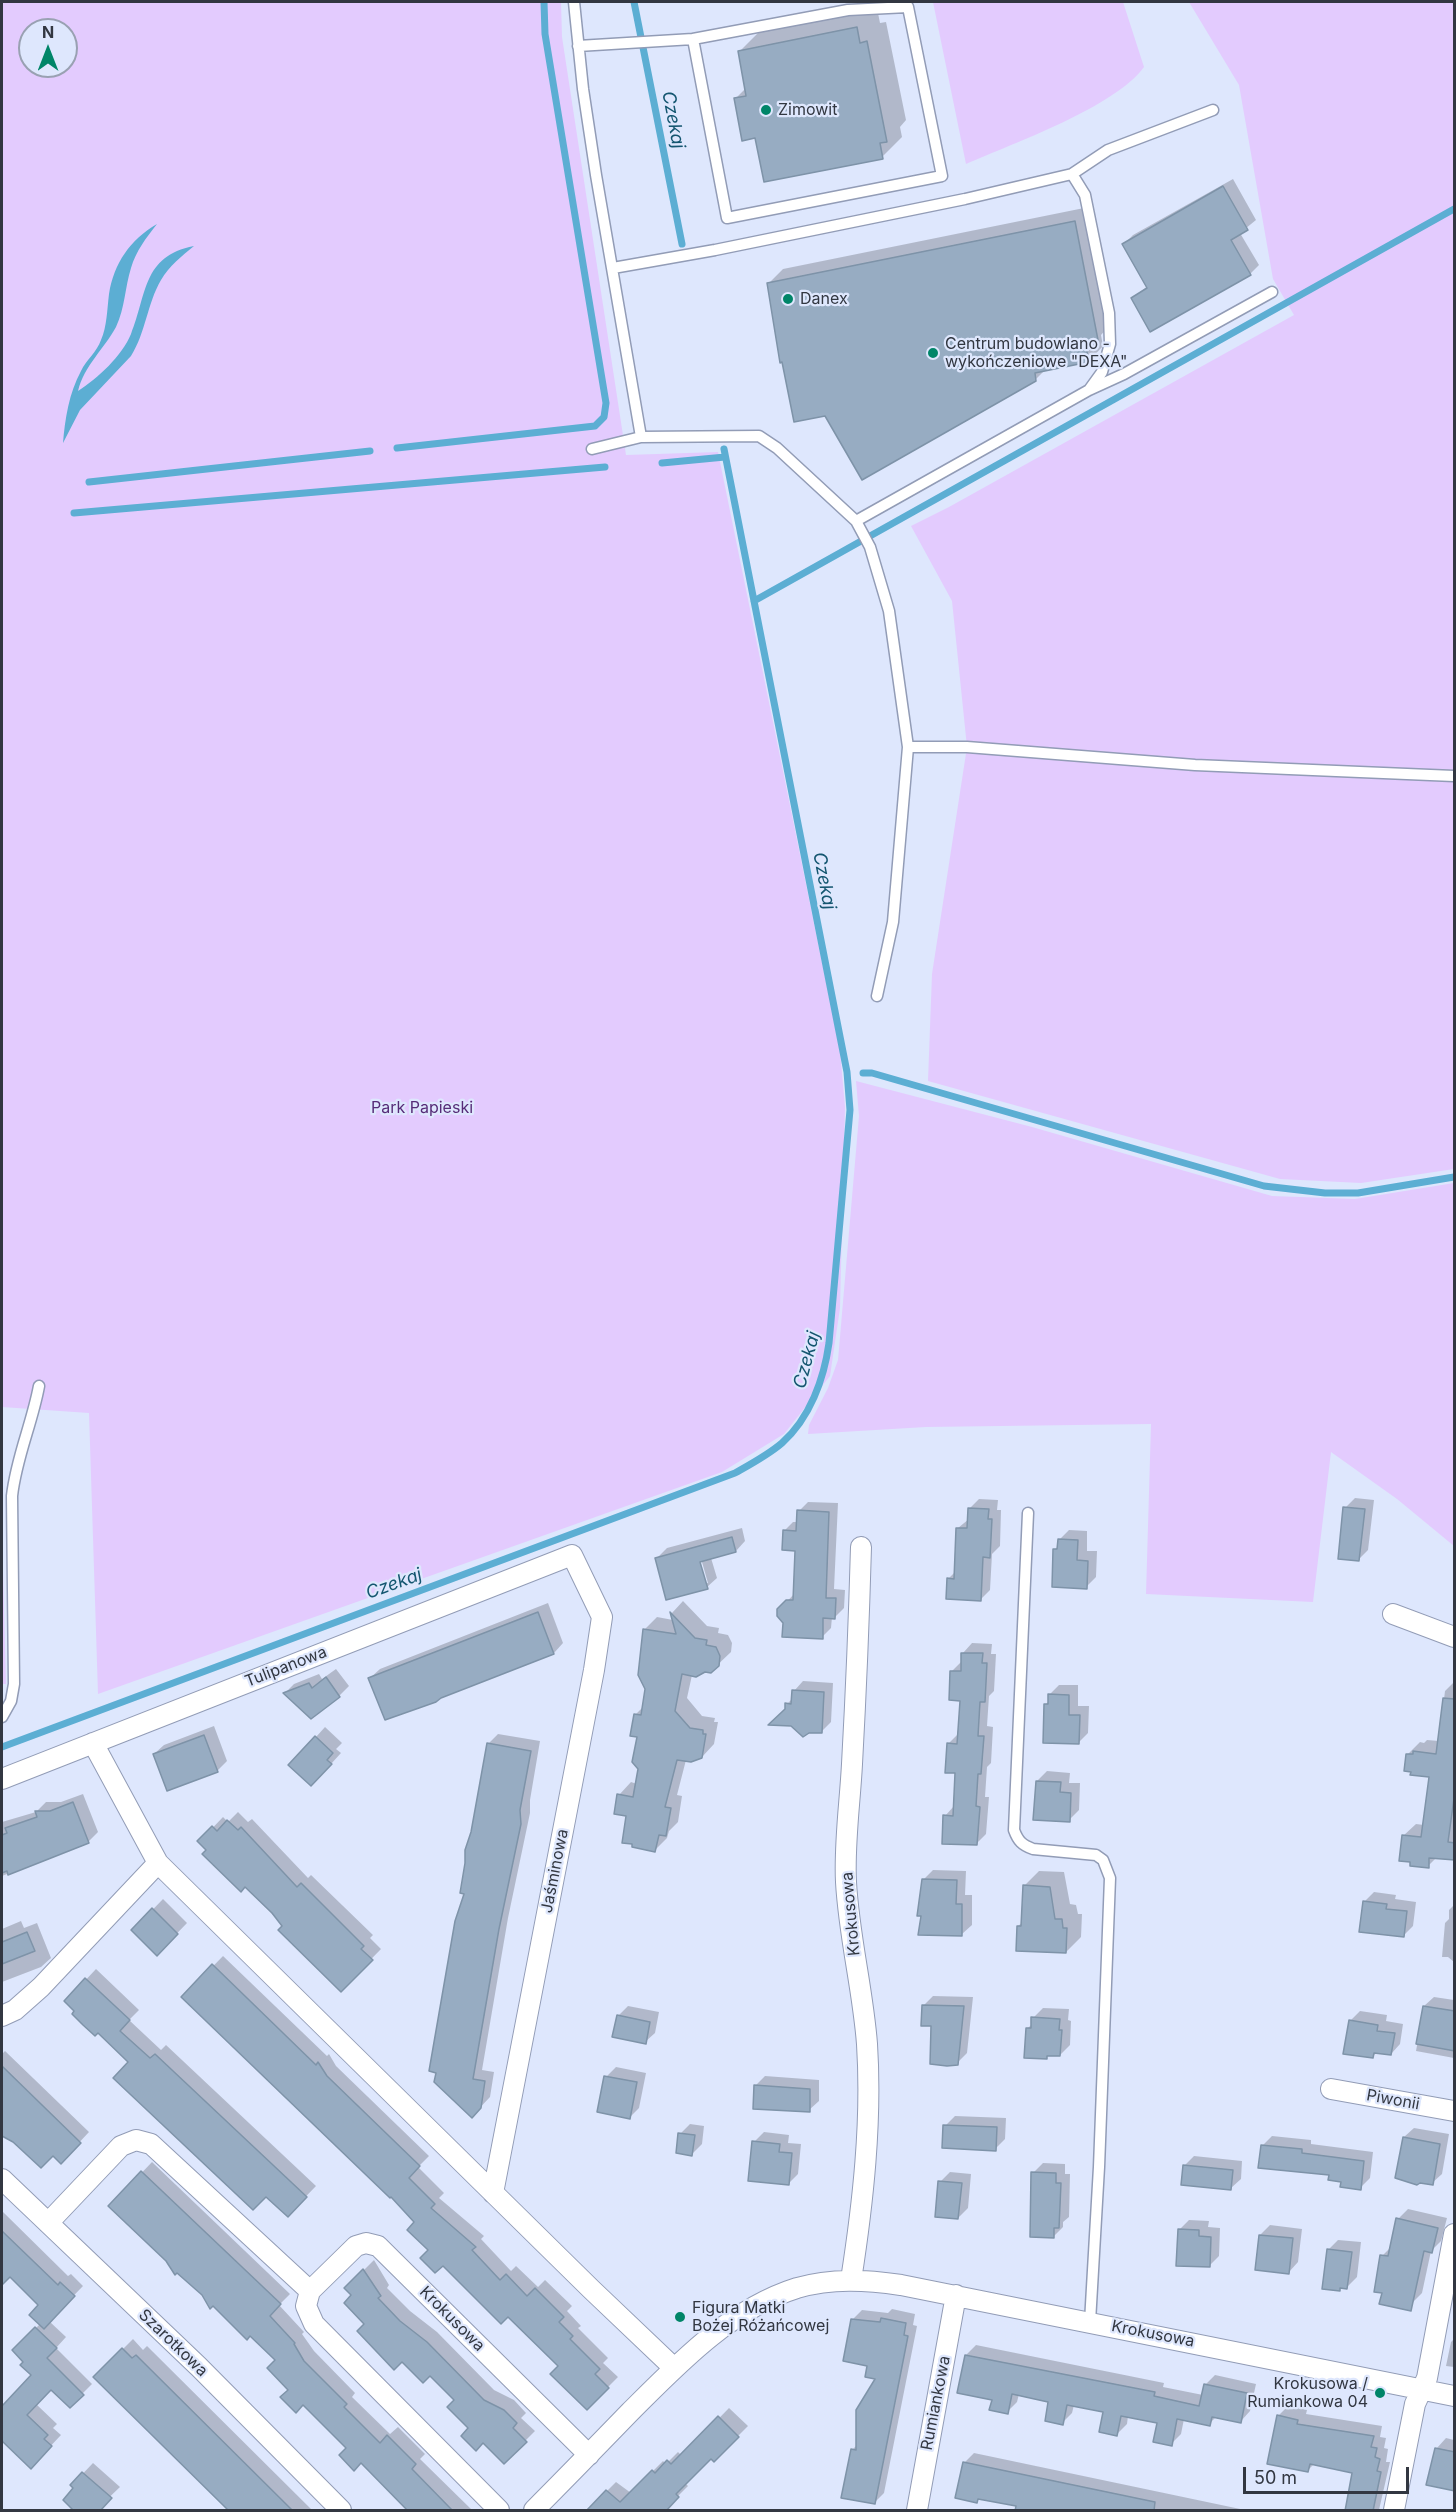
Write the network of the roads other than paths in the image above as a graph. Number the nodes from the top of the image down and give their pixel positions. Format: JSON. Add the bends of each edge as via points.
{"nodes":[{"id":1,"x":574,"y":2,"type":"edge"},
{"id":2,"x":693,"y":39,"type":"junction"},
{"id":3,"x":578,"y":46,"type":"junction"},
{"id":4,"x":1213,"y":110,"type":"dead end"},
{"id":5,"x":1072,"y":174,"type":"junction"},
{"id":6,"x":613,"y":268,"type":"junction"},
{"id":7,"x":1272,"y":292,"type":"dead end"},
{"id":8,"x":1089,"y":390,"type":"junction"},
{"id":9,"x":641,"y":437,"type":"junction"},
{"id":10,"x":592,"y":448,"type":"dead end"},
{"id":11,"x":858,"y":525,"type":"junction"},
{"id":12,"x":908,"y":747,"type":"junction"},
{"id":13,"x":1455,"y":776,"type":"edge"},
{"id":14,"x":877,"y":996,"type":"dead end"},
{"id":15,"x":39,"y":1386,"type":"dead end"},
{"id":16,"x":1028,"y":1513,"type":"dead end"},
{"id":17,"x":861,"y":1546,"type":"dead end"},
{"id":18,"x":572,"y":1555,"type":"joint"},
{"id":19,"x":1393,"y":1614,"type":"dead end"},
{"id":20,"x":1455,"y":1638,"type":"edge"},
{"id":21,"x":2,"y":1717,"type":"edge"},
{"id":22,"x":93,"y":1743,"type":"junction"},
{"id":23,"x":2,"y":1779,"type":"edge"},
{"id":24,"x":158,"y":1863,"type":"junction"},
{"id":25,"x":2,"y":2016,"type":"edge"},
{"id":26,"x":1331,"y":2089,"type":"dead end"},
{"id":27,"x":1455,"y":2111,"type":"edge"},
{"id":28,"x":2,"y":2179,"type":"edge"},
{"id":29,"x":493,"y":2193,"type":"junction"},
{"id":30,"x":48,"y":2223,"type":"junction"},
{"id":31,"x":1455,"y":2234,"type":"edge"},
{"id":32,"x":851,"y":2280,"type":"junction"},
{"id":33,"x":310,"y":2291,"type":"junction"},
{"id":34,"x":956,"y":2295,"type":"junction"},
{"id":35,"x":1090,"y":2322,"type":"junction"},
{"id":36,"x":674,"y":2368,"type":"junction"},
{"id":37,"x":1421,"y":2389,"type":"junction"},
{"id":38,"x":1455,"y":2396,"type":"edge"},
{"id":39,"x":589,"y":2455,"type":"junction"},
{"id":40,"x":341,"y":2511,"type":"edge"},
{"id":41,"x":499,"y":2511,"type":"edge"},
{"id":42,"x":534,"y":2511,"type":"edge"},
{"id":43,"x":917,"y":2511,"type":"edge"},
{"id":44,"x":1394,"y":2511,"type":"edge"}],
"edges":[{"from":1,"to":3,"type":"lane"},
{"from":2,"to":2,"type":"lane","via":[[848,10],[908,7],[942,176],[727,218]]},
{"from":2,"to":3,"type":"lane"},
{"from":3,"to":6,"type":"lane"},
{"from":4,"to":5,"type":"lane","via":[[1108,150]]},
{"from":5,"to":6,"type":"lane","via":[[965,199]]},
{"from":5,"to":8,"type":"lane","via":[[1085,195],[1109,314],[1110,344],[1102,372]]},
{"from":6,"to":9,"type":"lane"},
{"from":7,"to":8,"type":"lane"},
{"from":8,"to":11,"type":"lane"},
{"from":9,"to":10,"type":"lane"},
{"from":9,"to":11,"type":"lane","via":[[759,436],[777,448]]},
{"from":11,"to":12,"type":"lane","via":[[870,547],[889,611]]},
{"from":12,"to":13,"type":"lane","via":[[967,747],[1195,765]]},
{"from":12,"to":14,"type":"lane","via":[[893,922]]},
{"from":15,"to":21,"type":"lane","via":[[14,1473],[14,1683],[12,1701]]},
{"from":16,"to":35,"type":"lane","via":[[1014,1830],[1024,1846],[1033,1849],[1096,1855],[1103,1860],[1110,1878]]},
{"from":17,"to":32,"type":"street","name":"Krokusowa","via":[[846,1880],[867,2047],[867,2113],[863,2188]]},
{"from":18,"to":22,"type":"street","name":"Tulipanowa"},
{"from":18,"to":29,"type":"street","name":"Jaśminowa","via":[[602,1617]]},
{"from":19,"to":20,"type":"street"},
{"from":22,"to":23,"type":"street","name":"Tulipanowa"},
{"from":22,"to":24,"type":"street"},
{"from":24,"to":25,"type":"street","via":[[41,1987]]},
{"from":24,"to":29,"type":"street"},
{"from":26,"to":27,"type":"street","name":"Piwonii"},
{"from":28,"to":30,"type":"street","name":"Szarotkowa"},
{"from":29,"to":36,"type":"street"},
{"from":30,"to":33,"type":"street","via":[[121,2146],[144,2140]]},
{"from":30,"to":40,"type":"street","name":"Szarotkowa","via":[[199,2367]]},
{"from":31,"to":37,"type":"street","via":[[1427,2378]]},
{"from":32,"to":34,"type":"street","name":"Krokusowa"},
{"from":32,"to":36,"type":"street","name":"Krokusowa","via":[[797,2288],[771,2299],[729,2323]]},
{"from":33,"to":39,"type":"street","name":"Krokusowa","via":[[356,2246],[378,2246]]},
{"from":33,"to":41,"type":"street","via":[[306,2306],[314,2324]]},
{"from":34,"to":35,"type":"street","name":"Krokusowa"},
{"from":34,"to":43,"type":"street","name":"Rumiankowa"},
{"from":35,"to":37,"type":"street","name":"Krokusowa"},
{"from":36,"to":39,"type":"street","name":"Krokusowa"},
{"from":37,"to":38,"type":"street","name":"Krokusowa"},
{"from":37,"to":44,"type":"street"},
{"from":39,"to":42,"type":"street","name":"Krokusowa"}]}
